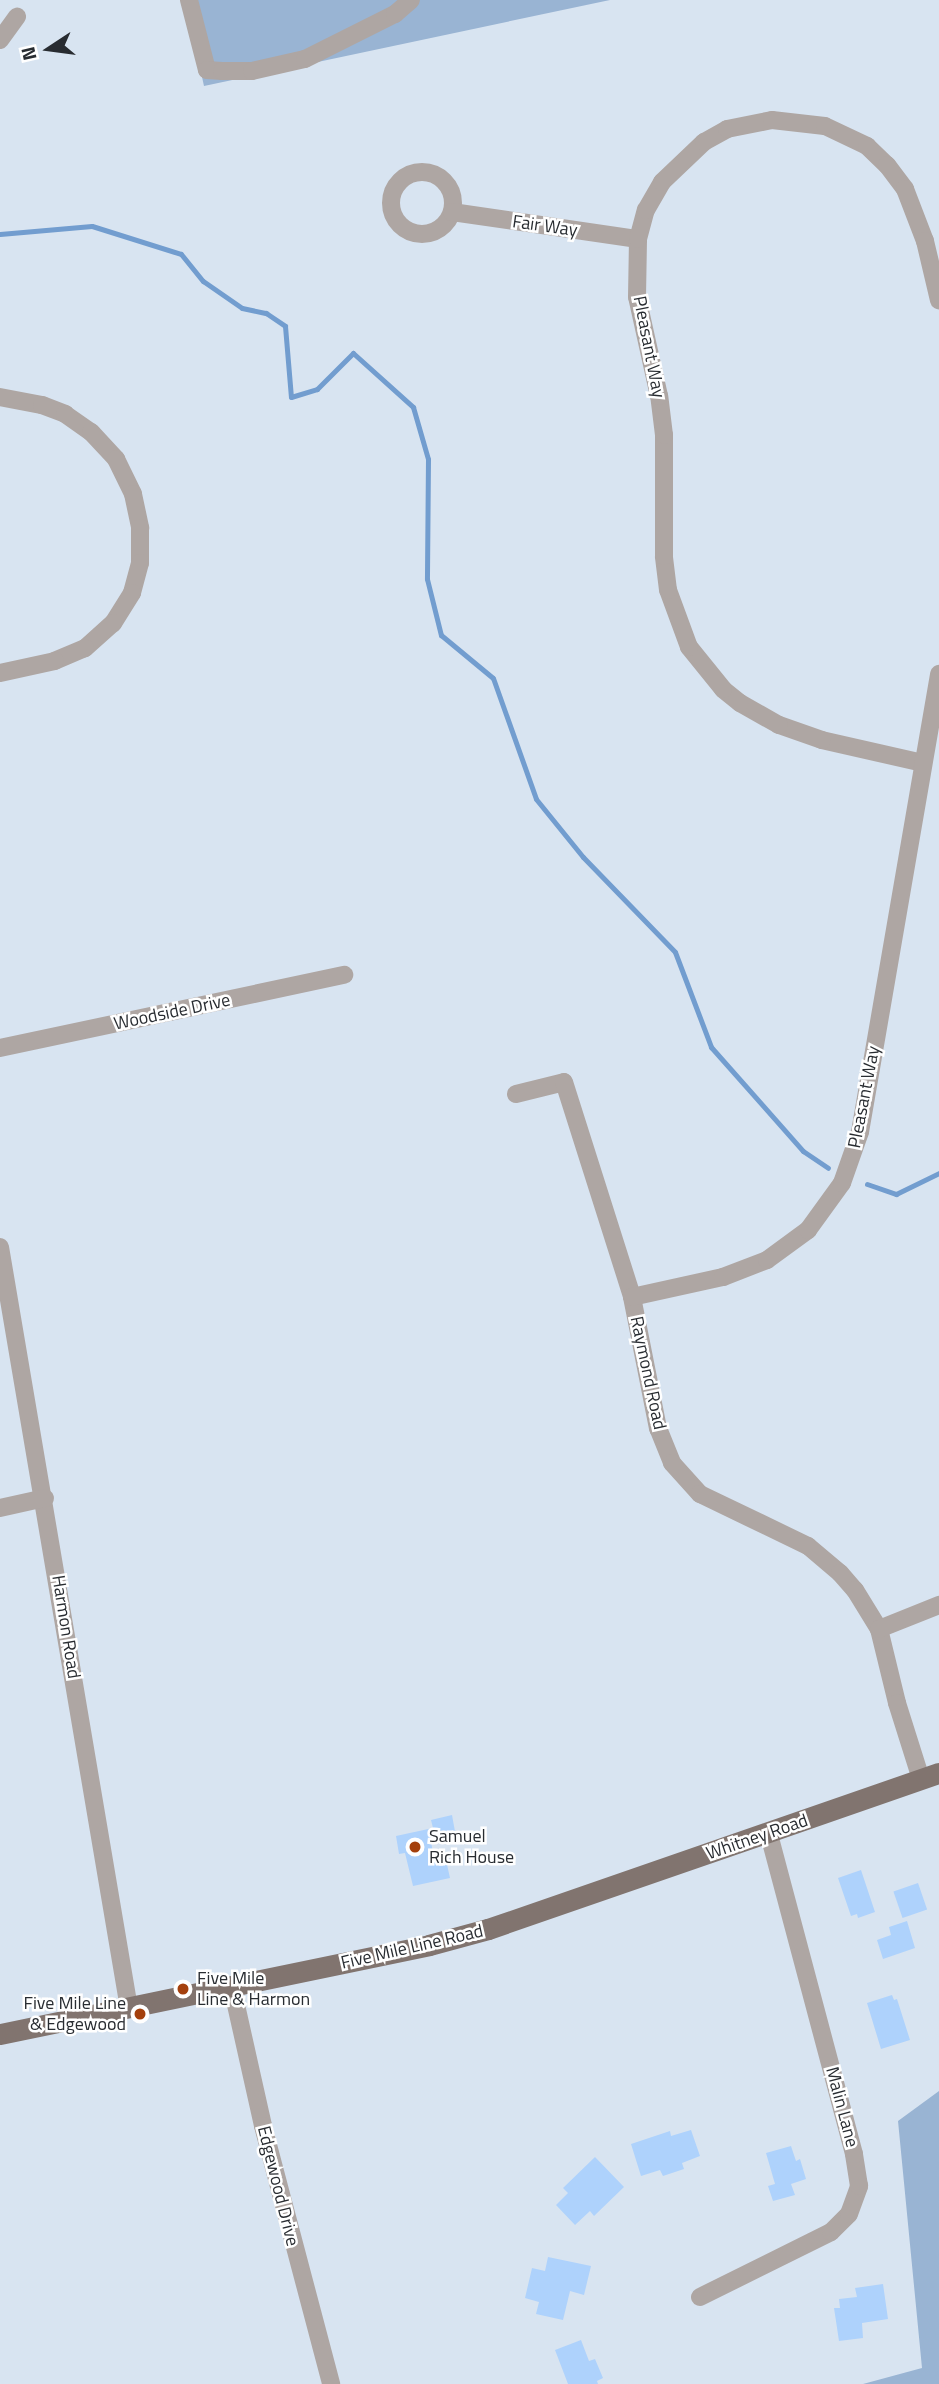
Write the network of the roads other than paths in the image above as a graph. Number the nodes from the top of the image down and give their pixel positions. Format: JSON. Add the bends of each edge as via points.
{"nodes":[{"id":1,"x":189,"y":0,"type":"edge"},
{"id":2,"x":411,"y":0,"type":"edge"},
{"id":3,"x":17,"y":17,"type":"dead end"},
{"id":4,"x":0,"y":40,"type":"edge"},
{"id":5,"x":452,"y":212,"type":"dead end"},
{"id":6,"x":638,"y":239,"type":"junction"},
{"id":7,"x":939,"y":300,"type":"edge"},
{"id":8,"x":0,"y":397,"type":"edge"},
{"id":9,"x":0,"y":673,"type":"edge"},
{"id":10,"x":939,"y":674,"type":"edge"},
{"id":11,"x":923,"y":763,"type":"junction"},
{"id":12,"x":344,"y":975,"type":"dead end"},
{"id":13,"x":0,"y":1048,"type":"edge"},
{"id":14,"x":516,"y":1094,"type":"dead end"},
{"id":15,"x":0,"y":1247,"type":"edge"},
{"id":16,"x":632,"y":1297,"type":"junction"},
{"id":17,"x":45,"y":1498,"type":"junction"},
{"id":18,"x":0,"y":1508,"type":"edge"},
{"id":19,"x":939,"y":1605,"type":"edge"},
{"id":20,"x":879,"y":1629,"type":"junction"},
{"id":21,"x":930,"y":1776,"type":"edge"},
{"id":22,"x":769,"y":1834,"type":"junction"},
{"id":23,"x":574,"y":1900,"type":"joint"},
{"id":24,"x":232,"y":1987,"type":"junction"},
{"id":25,"x":129,"y":2008,"type":"junction"},
{"id":26,"x":0,"y":2034,"type":"edge"},
{"id":27,"x":700,"y":2297,"type":"dead end"},
{"id":28,"x":331,"y":2384,"type":"edge"}],
"edges":[{"from":1,"to":2,"type":"street","via":[[207,70],[252,71],[305,60],[395,14]]},
{"from":3,"to":4,"type":"street"},
{"from":5,"to":6,"type":"street","name":"Fair Way"},
{"from":6,"to":7,"type":"street","name":"Pleasant Way","via":[[646,210],[662,182],[704,142],[762,121],[825,126],[867,146],[905,189],[925,241]]},
{"from":6,"to":11,"type":"street","name":"Pleasant Way","via":[[637,297],[664,435],[668,590],[689,647],[723,689],[779,725],[822,740]]},
{"from":8,"to":9,"type":"street","via":[[42,405],[91,432],[116,459],[135,502],[140,527],[140,562],[132,593],[113,623],[85,648],[55,661]]},
{"from":10,"to":11,"type":"street","name":"Pleasant Way"},
{"from":11,"to":16,"type":"street","name":"Pleasant Way","via":[[860,1132],[842,1183],[808,1230],[767,1260],[723,1277]]},
{"from":12,"to":13,"type":"street","name":"Woodside Drive"},
{"from":14,"to":16,"type":"street","name":"Raymond Road","via":[[564,1082]]},
{"from":15,"to":17,"type":"street","name":"Harmon Road"},
{"from":16,"to":20,"type":"street","name":"Raymond Road","via":[[658,1428],[672,1463],[684,1479],[716,1504],[780,1531],[824,1559],[855,1590]]},
{"from":17,"to":18,"type":"street"},
{"from":17,"to":25,"type":"street","name":"Harmon Road"},
{"from":19,"to":20,"type":"street"},
{"from":20,"to":21,"type":"street","name":"Raymond Road","via":[[897,1703]]},
{"from":21,"to":22,"type":"main road","name":"Whitney Road"},
{"from":22,"to":23,"type":"main road","name":"Whitney Road"},
{"from":22,"to":27,"type":"street","name":"Malin Lane","via":[[859,2186],[849,2214],[831,2232]]},
{"from":23,"to":24,"type":"main road","name":"Five Mile Line Road","via":[[429,1945]]},
{"from":24,"to":25,"type":"main road","name":"Five Mile Line Road"},
{"from":24,"to":28,"type":"street","name":"Edgewood Drive","via":[[266,2138]]},
{"from":25,"to":26,"type":"main road","name":"Five Mile Line Road"}]}
